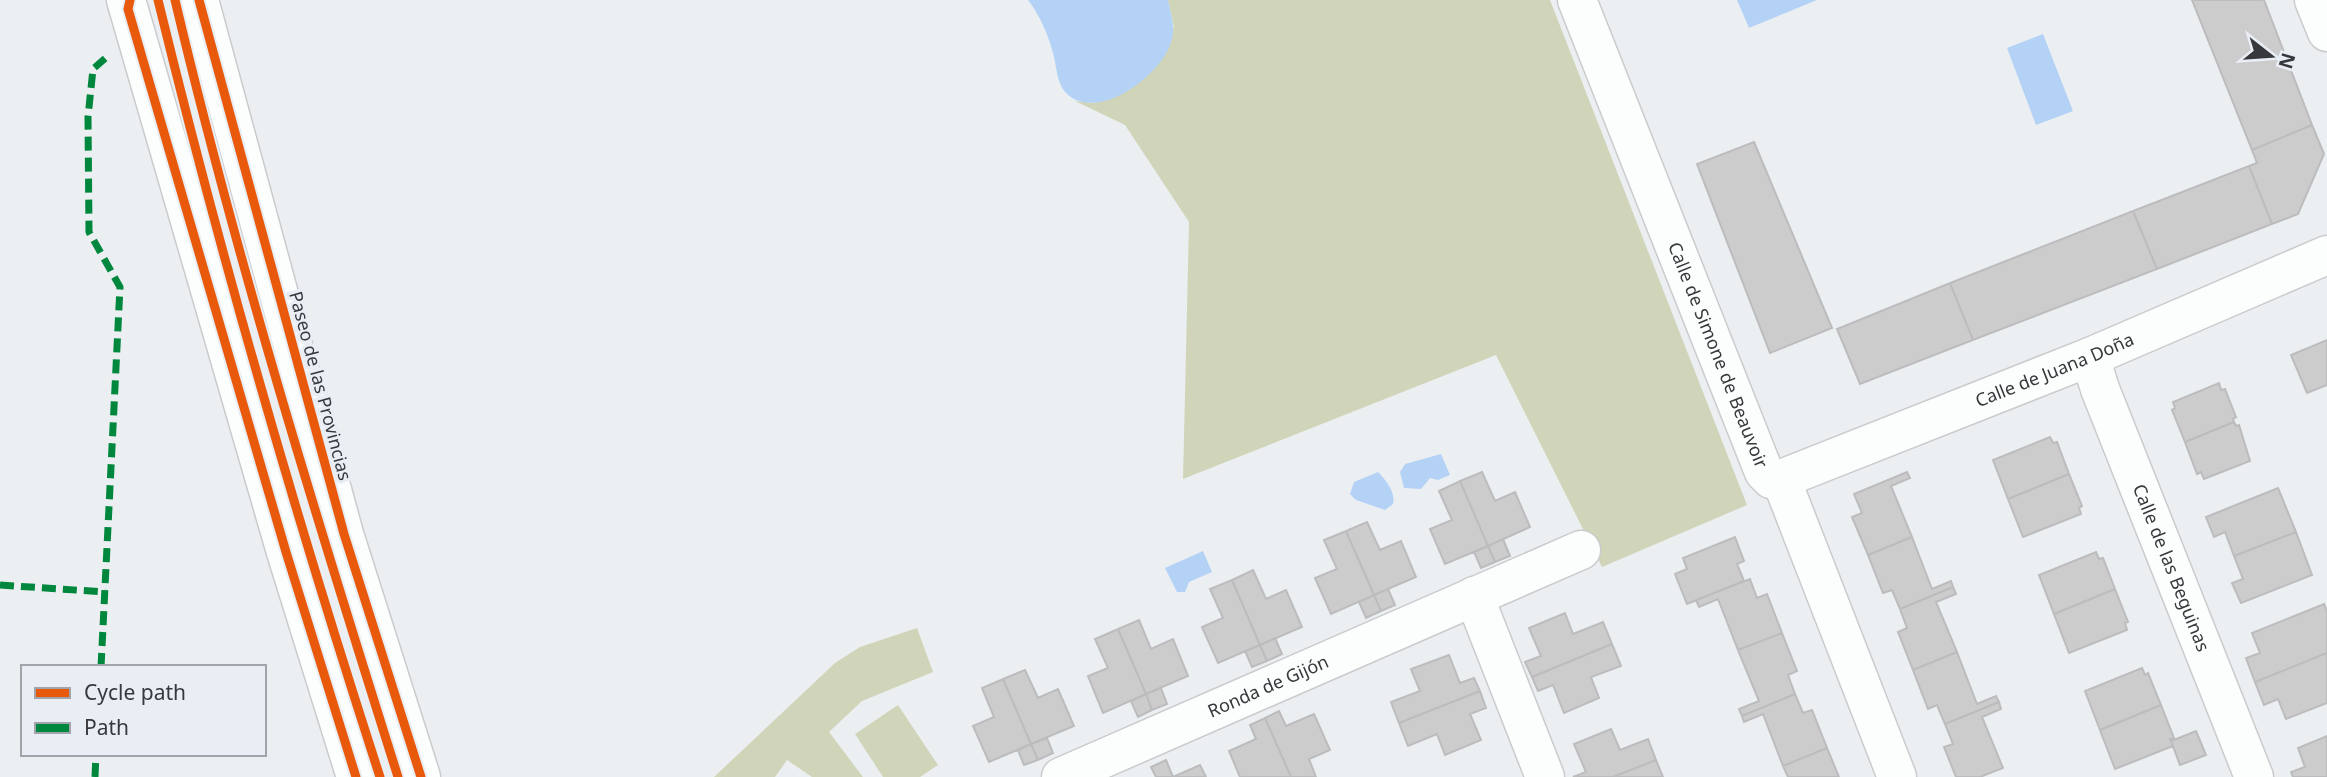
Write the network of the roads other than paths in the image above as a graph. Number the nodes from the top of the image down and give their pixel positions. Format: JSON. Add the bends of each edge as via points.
{"nodes":[{"id":1,"x":1577,"y":0,"type":"edge"},
{"id":2,"x":2314,"y":0,"type":"edge"},
{"id":3,"x":200,"y":2,"type":"edge"},
{"id":4,"x":128,"y":3,"type":"edge"},
{"id":5,"x":2327,"y":32,"type":"edge"},
{"id":6,"x":2327,"y":255,"type":"edge"},
{"id":7,"x":2090,"y":356,"type":"junction"},
{"id":8,"x":1781,"y":479,"type":"junction"},
{"id":9,"x":1581,"y":550,"type":"dead end"},
{"id":10,"x":1474,"y":596,"type":"junction"},
{"id":11,"x":356,"y":777,"type":"edge"},
{"id":12,"x":421,"y":777,"type":"edge"},
{"id":13,"x":1061,"y":777,"type":"edge"},
{"id":14,"x":1545,"y":777,"type":"edge"},
{"id":15,"x":1897,"y":777,"type":"edge"},
{"id":16,"x":2254,"y":777,"type":"edge"}],
"edges":[{"from":1,"to":8,"type":"street","name":"Calle de Simone de Beauvoir","via":[[1764,472],[1771,479]]},
{"from":2,"to":5,"type":"street"},
{"from":3,"to":12,"type":"street","name":"Paseo de las Provincias","via":[[344,534]]},
{"from":4,"to":11,"type":"street","via":[[286,552]]},
{"from":6,"to":7,"type":"street","name":"Calle de Juana Doña"},
{"from":7,"to":8,"type":"street","name":"Calle de Juana Doña"},
{"from":7,"to":16,"type":"street","name":"Calle de las Beguinas"},
{"from":8,"to":15,"type":"street","name":"Calle de Simone de Beauvoir"},
{"from":9,"to":10,"type":"street","name":"Ronda de Gijón"},
{"from":10,"to":13,"type":"street","name":"Ronda de Gijón"},
{"from":10,"to":14,"type":"street"}]}
